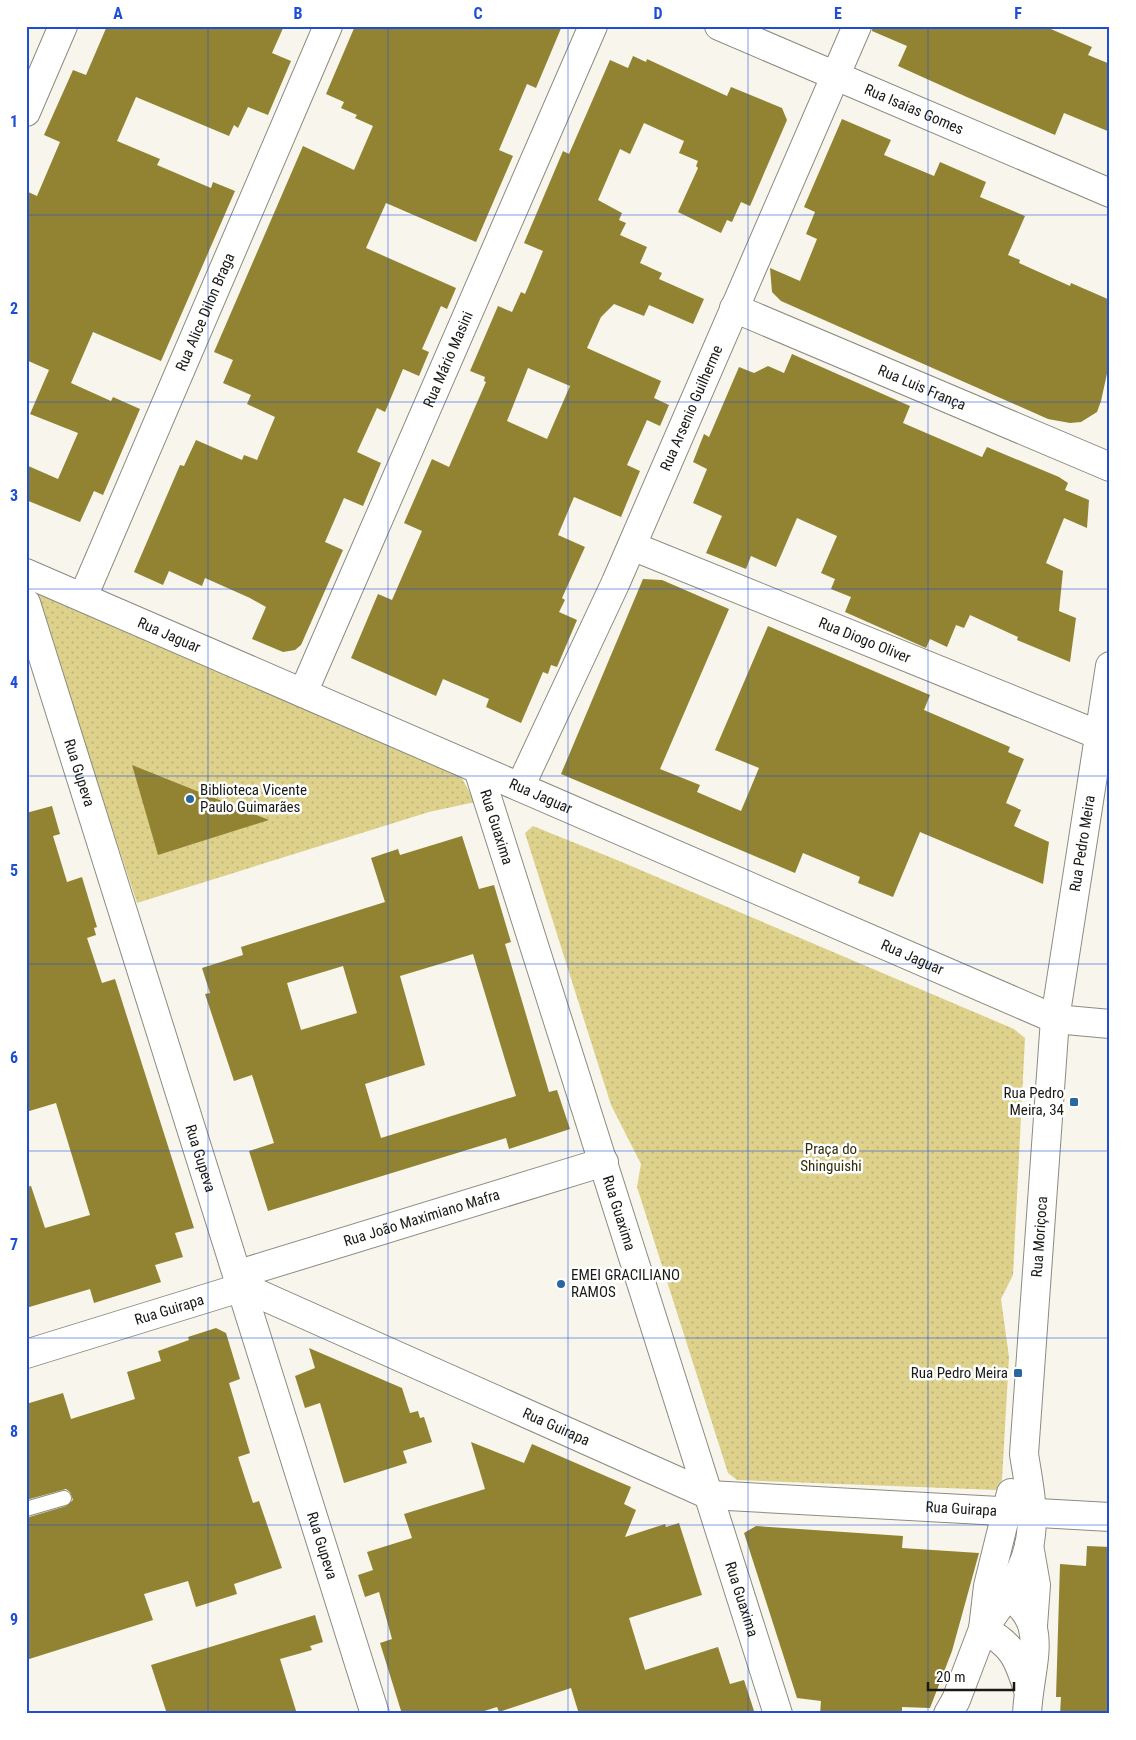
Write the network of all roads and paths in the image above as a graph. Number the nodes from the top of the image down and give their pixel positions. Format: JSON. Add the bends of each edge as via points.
{"nodes":[{"id":1,"x":64,"y":26,"type":"edge"},
{"id":2,"x":328,"y":26,"type":"edge"},
{"id":3,"x":593,"y":26,"type":"edge"},
{"id":4,"x":719,"y":26,"type":"edge"},
{"id":5,"x":857,"y":26,"type":"edge"},
{"id":6,"x":835,"y":76,"type":"junction"},
{"id":7,"x":26,"y":112,"type":"edge"},
{"id":8,"x":1110,"y":193,"type":"edge"},
{"id":9,"x":734,"y":308,"type":"junction"},
{"id":10,"x":1110,"y":467,"type":"edge"},
{"id":11,"x":632,"y":546,"type":"junction"},
{"id":12,"x":26,"y":573,"type":"edge"},
{"id":13,"x":83,"y":597,"type":"junction"},
{"id":14,"x":26,"y":603,"type":"edge"},
{"id":15,"x":1110,"y":666,"type":"edge"},
{"id":16,"x":303,"y":693,"type":"junction"},
{"id":17,"x":1099,"y":735,"type":"junction"},
{"id":18,"x":478,"y":769,"type":"junction"},
{"id":19,"x":520,"y":787,"type":"junction"},
{"id":20,"x":1055,"y":1019,"type":"junction"},
{"id":21,"x":1110,"y":1024,"type":"edge"},
{"id":22,"x":604,"y":1162,"type":"junction"},
{"id":23,"x":241,"y":1281,"type":"junction"},
{"id":24,"x":26,"y":1354,"type":"edge"},
{"id":25,"x":709,"y":1495,"type":"junction"},
{"id":26,"x":64,"y":1498,"type":"dead end"},
{"id":27,"x":26,"y":1510,"type":"edge"},
{"id":28,"x":1019,"y":1511,"type":"junction"},
{"id":29,"x":1110,"y":1517,"type":"edge"},
{"id":30,"x":1029,"y":1545,"type":"junction"},
{"id":31,"x":998,"y":1591,"type":"junction"},
{"id":32,"x":1033,"y":1626,"type":"junction"},
{"id":33,"x":982,"y":1629,"type":"junction"},
{"id":34,"x":1027,"y":1702,"type":"edge"},
{"id":35,"x":375,"y":1714,"type":"edge"},
{"id":36,"x":778,"y":1714,"type":"edge"},
{"id":37,"x":948,"y":1714,"type":"edge"}],
"edges":[{"from":1,"to":7,"type":"street"},
{"from":2,"to":13,"type":"street","name":"Rua Alice Dilon Braga"},
{"from":3,"to":16,"type":"street","name":"Rua Mário Masini"},
{"from":4,"to":6,"type":"street","name":"Rua Isaias Gomes"},
{"from":5,"to":6,"type":"street","name":"Rua Arsenio Guilherme"},
{"from":6,"to":8,"type":"street","name":"Rua Isaias Gomes"},
{"from":6,"to":9,"type":"street","name":"Rua Arsenio Guilherme"},
{"from":9,"to":10,"type":"street","name":"Rua Luis França"},
{"from":9,"to":11,"type":"street","name":"Rua Arsenio Guilherme"},
{"from":11,"to":17,"type":"street","name":"Rua Diogo Oliver"},
{"from":11,"to":19,"type":"street","name":"Rua Arsenio Guilherme"},
{"from":12,"to":13,"type":"street","name":"Rua Jaguar"},
{"from":13,"to":16,"type":"street","name":"Rua Jaguar"},
{"from":14,"to":23,"type":"street","name":"Rua Gupeva"},
{"from":15,"to":17,"type":"street","name":"Rua Pedro Meira"},
{"from":16,"to":18,"type":"street","name":"Rua Jaguar"},
{"from":17,"to":20,"type":"street","name":"Rua Pedro Meira"},
{"from":18,"to":19,"type":"street","name":"Rua Jaguar"},
{"from":18,"to":22,"type":"street","name":"Rua Guaxima"},
{"from":19,"to":20,"type":"street","name":"Rua Jaguar"},
{"from":20,"to":21,"type":"street","name":"Rua Jaguar"},
{"from":20,"to":28,"type":"street","name":"Rua Moriçoca"},
{"from":22,"to":23,"type":"street","name":"Rua João Maximiano Mafra"},
{"from":22,"to":25,"type":"street","name":"Rua Guaxima"},
{"from":23,"to":24,"type":"street","name":"Rua Guirapa"},
{"from":23,"to":25,"type":"street","name":"Rua Guirapa"},
{"from":23,"to":35,"type":"street","name":"Rua Gupeva"},
{"from":25,"to":28,"type":"street","name":"Rua Guirapa"},
{"from":25,"to":36,"type":"street","name":"Rua Guaxima"},
{"from":26,"to":27,"type":"lane"},
{"from":28,"to":29,"type":"street","name":"Rua Guirapa"},
{"from":28,"to":30,"type":"street","name":"Rua Moriçoca"},
{"from":28,"to":31,"type":"street","name":"Rua Moriçoca"},
{"from":30,"to":31,"type":"street","name":"Rua Moriçoca"},
{"from":30,"to":32,"type":"street","via":[[1036,1585]]},
{"from":31,"to":32,"type":"street","via":[[1020,1606]]},
{"from":31,"to":33,"type":"street","name":"Rua Moriçoca"},
{"from":32,"to":34,"type":"street","via":[[1036,1642]]},
{"from":33,"to":34,"type":"street","via":[[1000,1638],[1019,1662]]},
{"from":33,"to":37,"type":"street","name":"Rua Moriçoca"}]}
